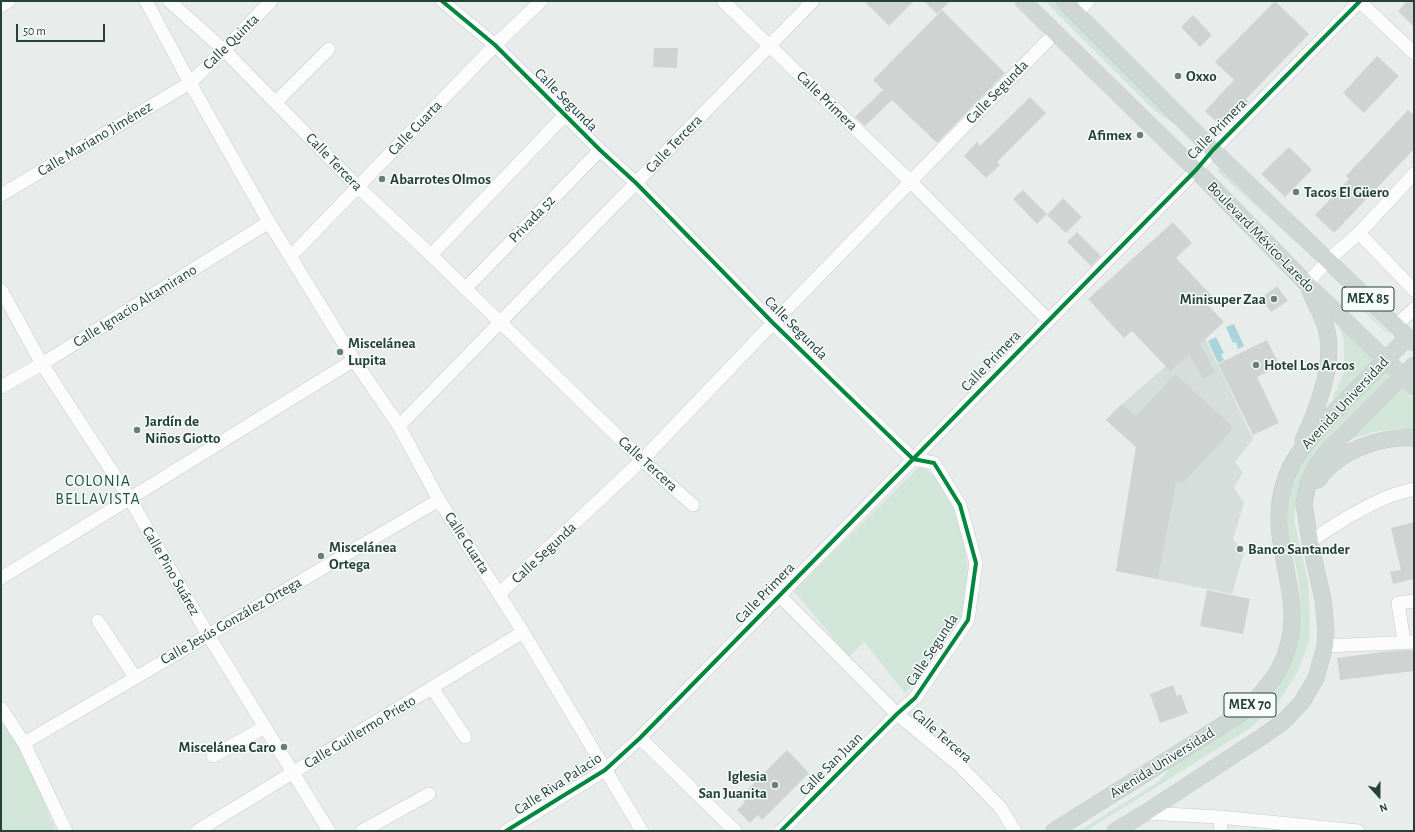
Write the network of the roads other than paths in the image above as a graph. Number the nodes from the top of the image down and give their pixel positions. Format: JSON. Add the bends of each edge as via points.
{"nodes":[{"id":1,"x":9,"y":1,"type":"edge"},
{"id":2,"x":146,"y":1,"type":"edge"},
{"id":3,"x":168,"y":1,"type":"edge"},
{"id":4,"x":272,"y":1,"type":"edge"},
{"id":5,"x":442,"y":1,"type":"edge"},
{"id":6,"x":541,"y":1,"type":"edge"},
{"id":7,"x":723,"y":1,"type":"edge"},
{"id":8,"x":813,"y":1,"type":"edge"},
{"id":9,"x":1023,"y":1,"type":"edge"},
{"id":10,"x":1064,"y":1,"type":"edge"},
{"id":11,"x":1088,"y":1,"type":"edge"},
{"id":12,"x":1359,"y":1,"type":"edge"},
{"id":13,"x":1,"y":6,"type":"edge"},
{"id":14,"x":1076,"y":13,"type":"junction"},
{"id":15,"x":1055,"y":33,"type":"junction"},
{"id":16,"x":495,"y":45,"type":"junction"},
{"id":17,"x":770,"y":46,"type":"junction"},
{"id":18,"x":329,"y":49,"type":"dead end"},
{"id":19,"x":224,"y":50,"type":"junction"},
{"id":20,"x":1414,"y":53,"type":"edge"},
{"id":21,"x":190,"y":83,"type":"junction"},
{"id":22,"x":276,"y":102,"type":"junction"},
{"id":23,"x":565,"y":115,"type":"junction"},
{"id":24,"x":600,"y":150,"type":"junction"},
{"id":25,"x":1213,"y":150,"type":"junction"},
{"id":26,"x":1196,"y":170,"type":"junction"},
{"id":27,"x":1414,"y":174,"type":"edge"},
{"id":28,"x":910,"y":181,"type":"junction"},
{"id":29,"x":636,"y":183,"type":"junction"},
{"id":30,"x":358,"y":187,"type":"junction"},
{"id":31,"x":1,"y":195,"type":"edge"},
{"id":32,"x":269,"y":222,"type":"junction"},
{"id":33,"x":1359,"y":233,"type":"junction"},
{"id":34,"x":431,"y":255,"type":"junction"},
{"id":35,"x":291,"y":256,"type":"junction"},
{"id":36,"x":1327,"y":260,"type":"junction"},
{"id":37,"x":1307,"y":284,"type":"junction"},
{"id":38,"x":465,"y":289,"type":"junction"},
{"id":39,"x":1,"y":290,"type":"edge"},
{"id":40,"x":1414,"y":290,"type":"edge"},
{"id":41,"x":1414,"y":309,"type":"edge"},
{"id":42,"x":1048,"y":320,"type":"junction"},
{"id":43,"x":501,"y":322,"type":"junction"},
{"id":44,"x":773,"y":323,"type":"junction"},
{"id":45,"x":1396,"y":325,"type":"junction"},
{"id":46,"x":1411,"y":340,"type":"edge"},
{"id":47,"x":354,"y":360,"type":"junction"},
{"id":48,"x":1386,"y":361,"type":"junction"},
{"id":49,"x":42,"y":364,"type":"junction"},
{"id":50,"x":1414,"y":365,"type":"edge"},
{"id":51,"x":1402,"y":376,"type":"junction"},
{"id":52,"x":1,"y":387,"type":"edge"},
{"id":53,"x":1414,"y":387,"type":"edge"},
{"id":54,"x":399,"y":426,"type":"junction"},
{"id":55,"x":1414,"y":438,"type":"edge"},
{"id":56,"x":913,"y":459,"type":"junction"},
{"id":57,"x":642,"y":460,"type":"junction"},
{"id":58,"x":1291,"y":465,"type":"junction"},
{"id":59,"x":1414,"y":489,"type":"edge"},
{"id":60,"x":130,"y":499,"type":"junction"},
{"id":61,"x":439,"y":500,"type":"junction"},
{"id":62,"x":1304,"y":504,"type":"junction"},
{"id":63,"x":694,"y":505,"type":"dead end"},
{"id":64,"x":1310,"y":542,"type":"junction"},
{"id":65,"x":1,"y":578,"type":"edge"},
{"id":66,"x":500,"y":594,"type":"junction"},
{"id":67,"x":780,"y":596,"type":"junction"},
{"id":68,"x":1414,"y":601,"type":"edge"},
{"id":69,"x":98,"y":621,"type":"dead end"},
{"id":70,"x":523,"y":632,"type":"junction"},
{"id":71,"x":208,"y":635,"type":"junction"},
{"id":72,"x":1409,"y":642,"type":"edge"},
{"id":73,"x":1325,"y":646,"type":"junction"},
{"id":74,"x":135,"y":677,"type":"junction"},
{"id":75,"x":432,"y":688,"type":"junction"},
{"id":76,"x":1,"y":708,"type":"edge"},
{"id":77,"x":898,"y":714,"type":"junction"},
{"id":78,"x":265,"y":726,"type":"junction"},
{"id":79,"x":465,"y":737,"type":"dead end"},
{"id":80,"x":640,"y":738,"type":"junction"},
{"id":81,"x":24,"y":743,"type":"junction"},
{"id":82,"x":213,"y":756,"type":"dead end"},
{"id":83,"x":605,"y":770,"type":"junction"},
{"id":84,"x":294,"y":772,"type":"junction"},
{"id":85,"x":429,"y":794,"type":"dead end"},
{"id":86,"x":1146,"y":813,"type":"junction"},
{"id":87,"x":1220,"y":817,"type":"junction"},
{"id":88,"x":66,"y":831,"type":"edge"},
{"id":89,"x":196,"y":831,"type":"edge"},
{"id":90,"x":329,"y":831,"type":"edge"},
{"id":91,"x":362,"y":831,"type":"edge"},
{"id":92,"x":506,"y":831,"type":"edge"},
{"id":93,"x":642,"y":831,"type":"edge"},
{"id":94,"x":735,"y":831,"type":"edge"},
{"id":95,"x":781,"y":831,"type":"edge"},
{"id":96,"x":1015,"y":831,"type":"edge"},
{"id":97,"x":1054,"y":831,"type":"edge"},
{"id":98,"x":1114,"y":831,"type":"edge"},
{"id":99,"x":1221,"y":831,"type":"edge"},
{"id":100,"x":1358,"y":831,"type":"edge"}],
"edges":[{"from":1,"to":13,"type":"street"},
{"from":2,"to":21,"type":"street","name":"Calle Cuarta"},
{"from":3,"to":19,"type":"street","name":"Calle Tercera"},
{"from":4,"to":19,"type":"street","name":"Calle Quinta"},
{"from":5,"to":16,"type":"street","name":"Calle Segunda"},
{"from":6,"to":16,"type":"street","name":"Calle Cuarta"},
{"from":7,"to":17,"type":"street","name":"Calle Primera"},
{"from":8,"to":17,"type":"street","name":"Calle Tercera"},
{"from":9,"to":15,"type":"main road","name":"Boulevard México-Laredo","number":"MEX 85"},
{"from":10,"to":14,"type":"main road","name":"Boulevard México-Laredo","number":"MEX 85"},
{"from":11,"to":14,"type":"street"},
{"from":12,"to":20,"type":"street","name":"Calle Primera"},
{"from":12,"to":25,"type":"street","name":"Calle Primera"},
{"from":14,"to":25,"type":"main road","name":"Boulevard México-Laredo","number":"MEX 85"},
{"from":15,"to":26,"type":"main road","name":"Boulevard México-Laredo","number":"MEX 85"},
{"from":15,"to":28,"type":"street","name":"Calle Segunda"},
{"from":16,"to":23,"type":"street","name":"Calle Segunda"},
{"from":16,"to":30,"type":"street","name":"Calle Cuarta"},
{"from":17,"to":28,"type":"street","name":"Calle Primera"},
{"from":17,"to":29,"type":"street","name":"Calle Tercera"},
{"from":18,"to":22,"type":"street"},
{"from":19,"to":21,"type":"street","name":"Calle Quinta"},
{"from":19,"to":22,"type":"street","name":"Calle Tercera"},
{"from":21,"to":31,"type":"street","name":"Calle Mariano Jiménez"},
{"from":21,"to":32,"type":"street","name":"Calle Cuarta"},
{"from":22,"to":30,"type":"street","name":"Calle Tercera"},
{"from":23,"to":24,"type":"street","name":"Calle Segunda"},
{"from":23,"to":34,"type":"street"},
{"from":24,"to":29,"type":"street","name":"Calle Segunda"},
{"from":24,"to":38,"type":"street","name":"Privada 52"},
{"from":25,"to":26,"type":"street","name":"Calle Primera"},
{"from":25,"to":36,"type":"main road","name":"Boulevard México-Laredo","number":"MEX 85"},
{"from":26,"to":37,"type":"main road","name":"Boulevard México-Laredo","number":"MEX 85"},
{"from":26,"to":42,"type":"street","name":"Calle Primera"},
{"from":27,"to":33,"type":"street"},
{"from":28,"to":42,"type":"street","name":"Calle Primera"},
{"from":28,"to":44,"type":"street","name":"Calle Segunda"},
{"from":29,"to":43,"type":"street","name":"Calle Tercera"},
{"from":29,"to":44,"type":"street","name":"Calle Segunda"},
{"from":30,"to":34,"type":"street","name":"Calle Tercera"},
{"from":30,"to":35,"type":"street","name":"Calle Cuarta"},
{"from":32,"to":35,"type":"street","name":"Calle Cuarta"},
{"from":32,"to":49,"type":"street","name":"Calle Ignacio Altamirano"},
{"from":33,"to":36,"type":"street"},
{"from":33,"to":40,"type":"street"},
{"from":34,"to":38,"type":"street","name":"Calle Tercera"},
{"from":35,"to":47,"type":"street","name":"Calle Cuarta"},
{"from":36,"to":37,"type":"street"},
{"from":36,"to":45,"type":"main road","name":"Boulevard México-Laredo","number":"MEX 85"},
{"from":37,"to":48,"type":"main road","name":"Boulevard México-Laredo","number":"MEX 85"},
{"from":37,"to":58,"type":"main road","via":[[1326,328],[1327,365],[1325,382]]},
{"from":38,"to":43,"type":"street","name":"Calle Tercera"},
{"from":39,"to":49,"type":"street","name":"Calle Pino Suárez"},
{"from":41,"to":45,"type":"street"},
{"from":42,"to":56,"type":"street","name":"Calle Primera"},
{"from":43,"to":54,"type":"street","name":"Calle Tercera"},
{"from":43,"to":57,"type":"street","name":"Calle Tercera"},
{"from":44,"to":56,"type":"street","name":"Calle Segunda"},
{"from":44,"to":57,"type":"street","name":"Calle Segunda"},
{"from":45,"to":46,"type":"main road","name":"Boulevard México-Laredo","number":"MEX 85"},
{"from":46,"to":48,"type":"main road","name":"Avenida Universidad","number":"MEX 70"},
{"from":47,"to":54,"type":"street","name":"Calle Cuarta"},
{"from":47,"to":60,"type":"street"},
{"from":48,"to":51,"type":"main road","name":"Boulevard México-Laredo"},
{"from":48,"to":58,"type":"main road","name":"Avenida Universidad","number":"MEX 70","via":[[1306,441]]},
{"from":49,"to":52,"type":"street","name":"Calle Ignacio Altamirano"},
{"from":49,"to":60,"type":"street","name":"Calle Pino Suárez"},
{"from":50,"to":51,"type":"main road","name":"Avenida Universidad","number":"MEX 70"},
{"from":51,"to":53,"type":"main road","name":"Boulevard México-Laredo"},
{"from":51,"to":62,"type":"main road","name":"Avenida Universidad","number":"MEX 70","via":[[1331,447],[1315,468],[1308,484]]},
{"from":54,"to":61,"type":"street","name":"Calle Cuarta"},
{"from":55,"to":62,"type":"main road","via":[[1375,443],[1342,457],[1324,473]]},
{"from":56,"to":67,"type":"street","name":"Calle Primera"},
{"from":56,"to":77,"type":"street","name":"Calle Segunda","via":[[934,463],[960,505],[976,563],[968,620],[915,698]]},
{"from":57,"to":63,"type":"street","name":"Calle Tercera"},
{"from":57,"to":66,"type":"street","name":"Calle Segunda"},
{"from":58,"to":97,"type":"main road","name":"Avenida Universidad","number":"MEX 70","via":[[1283,486],[1278,524],[1293,616],[1291,639],[1279,669],[1245,711]]},
{"from":59,"to":64,"type":"street","via":[[1385,498],[1348,517]]},
{"from":60,"to":65,"type":"street"},
{"from":60,"to":71,"type":"street","name":"Calle Pino Suárez"},
{"from":61,"to":66,"type":"street","name":"Calle Cuarta"},
{"from":61,"to":71,"type":"street","name":"Calle Jesús González Ortega"},
{"from":62,"to":64,"type":"main road","name":"Avenida Universidad","number":"MEX 70"},
{"from":64,"to":73,"type":"main road","name":"Avenida Universidad","number":"MEX 70","via":[[1326,616]]},
{"from":66,"to":70,"type":"street","name":"Calle Cuarta"},
{"from":67,"to":77,"type":"street","name":"Calle Tercera"},
{"from":67,"to":80,"type":"street","name":"Calle Primera"},
{"from":68,"to":72,"type":"street","via":[[1398,602]]},
{"from":69,"to":74,"type":"street"},
{"from":70,"to":75,"type":"street","name":"Calle Guillermo Prieto"},
{"from":70,"to":83,"type":"street","name":"Calle Cuarta"},
{"from":71,"to":74,"type":"street","name":"Calle Jesús González Ortega"},
{"from":71,"to":78,"type":"street","name":"Calle Pino Suárez"},
{"from":72,"to":73,"type":"street"},
{"from":73,"to":86,"type":"main road","name":"Avenida Universidad","number":"MEX 70","via":[[1316,678],[1302,702],[1283,722]]},
{"from":74,"to":81,"type":"street","name":"Calle Jesús González Ortega"},
{"from":75,"to":79,"type":"street"},
{"from":75,"to":84,"type":"street","name":"Calle Guillermo Prieto"},
{"from":76,"to":81,"type":"street"},
{"from":77,"to":95,"type":"street","name":"Calle San Juan"},
{"from":77,"to":96,"type":"street","name":"Calle Tercera","via":[[960,766],[1000,807]]},
{"from":78,"to":82,"type":"street"},
{"from":78,"to":84,"type":"street","name":"Calle Pino Suárez"},
{"from":80,"to":83,"type":"street","name":"Calle Riva Palacio"},
{"from":80,"to":94,"type":"street"},
{"from":81,"to":88,"type":"street"},
{"from":83,"to":92,"type":"street","name":"Calle Riva Palacio"},
{"from":83,"to":93,"type":"street","name":"Calle Cuarta"},
{"from":84,"to":89,"type":"street","name":"Calle Guillermo Prieto"},
{"from":84,"to":90,"type":"street","name":"Calle Pino Suárez"},
{"from":85,"to":91,"type":"street"},
{"from":86,"to":87,"type":"street"},
{"from":86,"to":98,"type":"main road","name":"Avenida Universidad","number":"MEX 70"},
{"from":87,"to":99,"type":"street"},
{"from":87,"to":100,"type":"street"}]}
